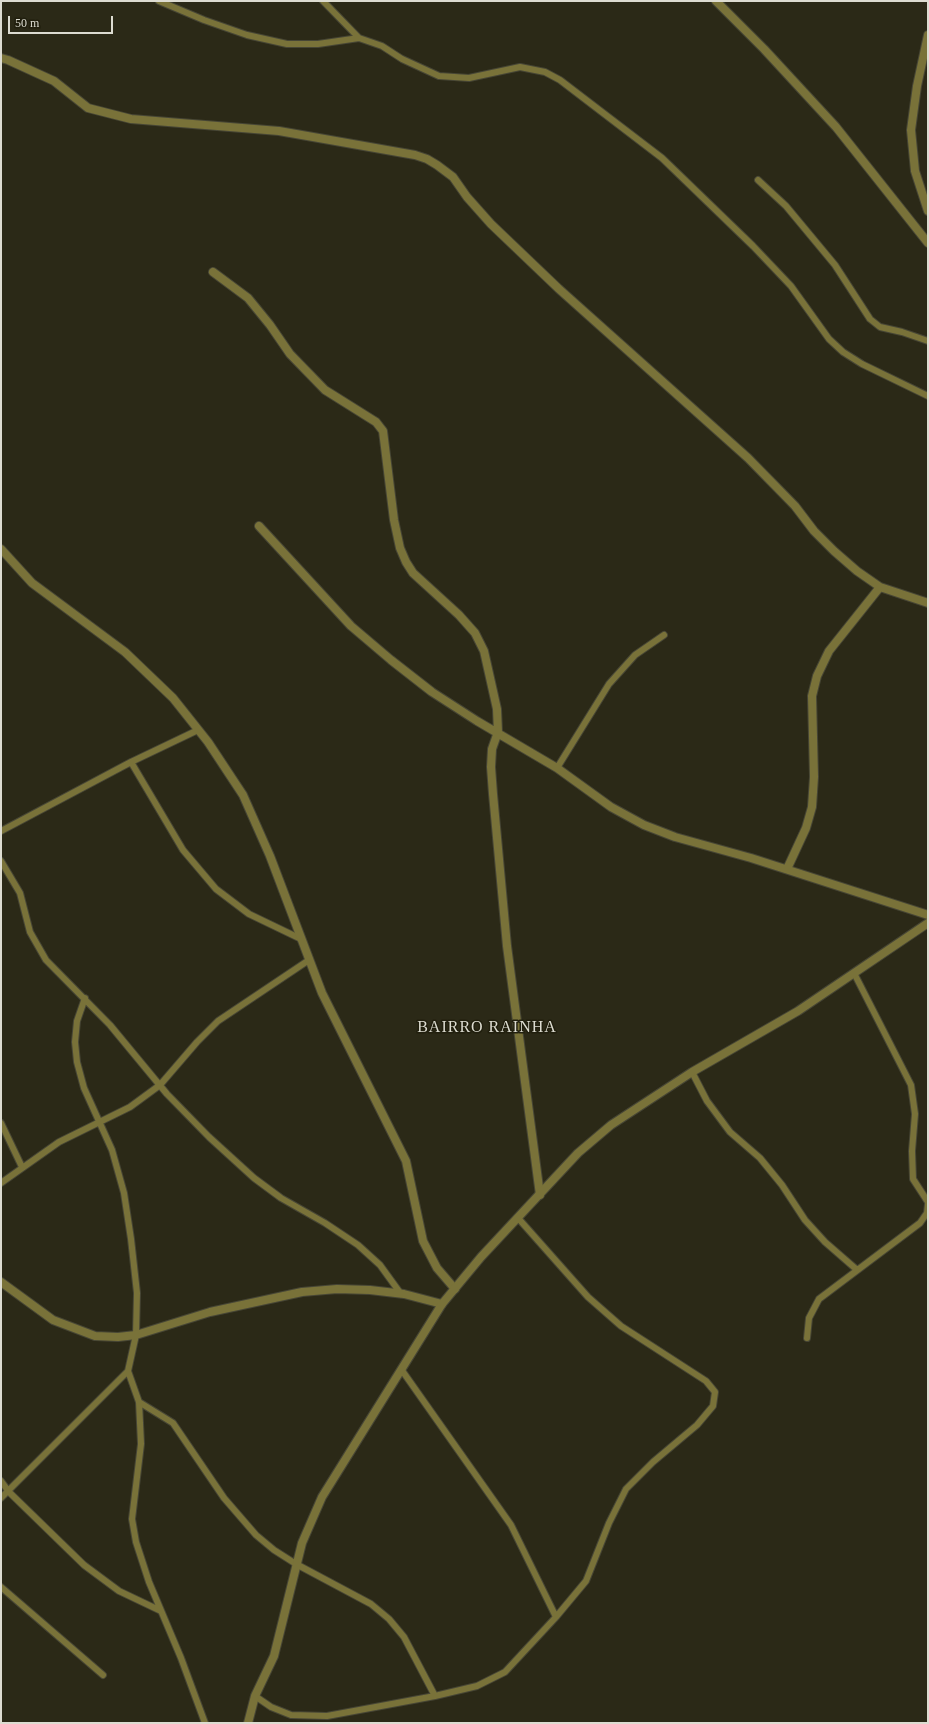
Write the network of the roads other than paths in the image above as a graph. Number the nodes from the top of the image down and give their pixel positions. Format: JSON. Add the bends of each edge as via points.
{"nodes":[{"id":1,"x":159,"y":1,"type":"edge"},
{"id":2,"x":323,"y":1,"type":"edge"},
{"id":3,"x":716,"y":1,"type":"edge"},
{"id":4,"x":928,"y":35,"type":"edge"},
{"id":5,"x":359,"y":38,"type":"junction"},
{"id":6,"x":1,"y":58,"type":"edge"},
{"id":7,"x":758,"y":180,"type":"dead end"},
{"id":8,"x":928,"y":211,"type":"edge"},
{"id":9,"x":928,"y":243,"type":"edge"},
{"id":10,"x":213,"y":272,"type":"dead end"},
{"id":11,"x":928,"y":341,"type":"edge"},
{"id":12,"x":928,"y":396,"type":"edge"},
{"id":13,"x":259,"y":526,"type":"dead end"},
{"id":14,"x":1,"y":549,"type":"edge"},
{"id":15,"x":880,"y":587,"type":"junction"},
{"id":16,"x":928,"y":603,"type":"edge"},
{"id":17,"x":664,"y":635,"type":"dead end"},
{"id":18,"x":198,"y":730,"type":"junction"},
{"id":19,"x":498,"y":732,"type":"junction"},
{"id":20,"x":131,"y":762,"type":"junction"},
{"id":21,"x":557,"y":768,"type":"junction"},
{"id":22,"x":1,"y":831,"type":"edge"},
{"id":23,"x":1,"y":861,"type":"edge"},
{"id":24,"x":787,"y":870,"type":"junction"},
{"id":25,"x":928,"y":915,"type":"edge"},
{"id":26,"x":928,"y":923,"type":"edge"},
{"id":27,"x":301,"y":939,"type":"junction"},
{"id":28,"x":310,"y":960,"type":"junction"},
{"id":29,"x":854,"y":973,"type":"junction"},
{"id":30,"x":85,"y":998,"type":"junction"},
{"id":31,"x":692,"y":1072,"type":"junction"},
{"id":32,"x":160,"y":1085,"type":"junction"},
{"id":33,"x":100,"y":1122,"type":"junction"},
{"id":34,"x":1,"y":1123,"type":"edge"},
{"id":35,"x":22,"y":1167,"type":"junction"},
{"id":36,"x":1,"y":1183,"type":"edge"},
{"id":37,"x":540,"y":1194,"type":"junction"},
{"id":38,"x":928,"y":1203,"type":"edge"},
{"id":39,"x":518,"y":1218,"type":"junction"},
{"id":40,"x":856,"y":1269,"type":"junction"},
{"id":41,"x":1,"y":1282,"type":"edge"},
{"id":42,"x":455,"y":1289,"type":"junction"},
{"id":43,"x":401,"y":1294,"type":"junction"},
{"id":44,"x":442,"y":1304,"type":"junction"},
{"id":45,"x":136,"y":1335,"type":"junction"},
{"id":46,"x":808,"y":1338,"type":"dead end"},
{"id":47,"x":401,"y":1369,"type":"junction"},
{"id":48,"x":128,"y":1371,"type":"junction"},
{"id":49,"x":139,"y":1402,"type":"junction"},
{"id":50,"x":1,"y":1482,"type":"edge"},
{"id":51,"x":9,"y":1492,"type":"junction"},
{"id":52,"x":1,"y":1498,"type":"edge"},
{"id":53,"x":296,"y":1564,"type":"junction"},
{"id":54,"x":1,"y":1586,"type":"edge"},
{"id":55,"x":161,"y":1611,"type":"junction"},
{"id":56,"x":556,"y":1617,"type":"junction"},
{"id":57,"x":103,"y":1675,"type":"dead end"},
{"id":58,"x":255,"y":1696,"type":"junction"},
{"id":59,"x":435,"y":1696,"type":"junction"},
{"id":60,"x":205,"y":1723,"type":"edge"},
{"id":61,"x":248,"y":1723,"type":"edge"}],
"edges":[{"from":1,"to":5,"type":"lane","via":[[247,35],[287,44],[318,44]]},
{"from":2,"to":5,"type":"lane"},
{"from":3,"to":9,"type":"street","via":[[836,127]]},
{"from":4,"to":8,"type":"street","via":[[911,130],[915,171]]},
{"from":5,"to":12,"type":"lane","via":[[382,46],[402,59],[439,76],[469,78],[520,67],[545,72],[560,80],[662,158],[791,286],[829,339],[843,352]]},
{"from":6,"to":15,"type":"street","via":[[54,81],[88,108],[131,119],[279,131],[415,155],[437,165],[453,177],[491,224],[559,289],[748,458],[834,551],[856,571]]},
{"from":7,"to":11,"type":"lane","via":[[786,206],[835,265],[870,319],[880,327]]},
{"from":10,"to":19,"type":"street","via":[[248,298],[290,354],[325,390],[376,422],[383,431],[400,548],[413,572],[475,633],[484,651],[491,679],[497,709]]},
{"from":13,"to":19,"type":"street","via":[[351,626],[432,692]]},
{"from":14,"to":18,"type":"street","via":[[32,583],[124,652],[173,698]]},
{"from":15,"to":16,"type":"street"},
{"from":15,"to":24,"type":"street","via":[[829,651],[817,676],[812,696],[812,807],[806,828]]},
{"from":17,"to":21,"type":"lane","via":[[635,655],[609,684]]},
{"from":18,"to":20,"type":"lane"},
{"from":18,"to":27,"type":"street","via":[[243,796],[270,856]]},
{"from":19,"to":21,"type":"street"},
{"from":19,"to":37,"type":"street","via":[[492,749],[493,794],[507,946]]},
{"from":20,"to":22,"type":"lane"},
{"from":20,"to":27,"type":"lane","via":[[183,850],[216,889],[249,914]]},
{"from":21,"to":24,"type":"street","via":[[611,807],[644,825],[675,837]]},
{"from":23,"to":30,"type":"lane","via":[[20,893],[30,932],[46,960]]},
{"from":24,"to":25,"type":"street"},
{"from":26,"to":29,"type":"street"},
{"from":27,"to":28,"type":"street"},
{"from":28,"to":32,"type":"lane","via":[[218,1021]]},
{"from":28,"to":42,"type":"street","via":[[340,1031],[406,1161],[423,1241],[437,1268]]},
{"from":29,"to":31,"type":"street","via":[[798,1011]]},
{"from":29,"to":38,"type":"lane","via":[[911,1085],[916,1114],[912,1151],[913,1179]]},
{"from":30,"to":32,"type":"lane","via":[[130,1047]]},
{"from":30,"to":33,"type":"lane","via":[[77,1021],[77,1062],[84,1088]]},
{"from":31,"to":37,"type":"street","via":[[611,1125],[578,1153]]},
{"from":31,"to":40,"type":"lane","via":[[707,1101],[730,1132],[760,1158],[824,1242]]},
{"from":32,"to":33,"type":"lane","via":[[130,1107]]},
{"from":32,"to":43,"type":"lane","via":[[209,1137],[254,1178],[281,1198],[358,1245],[380,1265]]},
{"from":33,"to":35,"type":"lane","via":[[59,1142]]},
{"from":33,"to":45,"type":"lane","via":[[112,1150],[125,1200],[137,1293]]},
{"from":34,"to":35,"type":"lane"},
{"from":35,"to":36,"type":"lane"},
{"from":37,"to":39,"type":"street"},
{"from":38,"to":40,"type":"lane","via":[[927,1213],[920,1223]]},
{"from":39,"to":42,"type":"street","via":[[481,1256]]},
{"from":39,"to":56,"type":"lane","via":[[588,1297],[621,1326],[706,1381],[715,1392],[713,1406],[697,1425],[626,1489],[609,1523],[586,1581]]},
{"from":40,"to":46,"type":"lane","via":[[819,1299],[809,1318]]},
{"from":41,"to":45,"type":"street","via":[[53,1320],[95,1336]]},
{"from":42,"to":44,"type":"street"},
{"from":43,"to":44,"type":"street"},
{"from":43,"to":45,"type":"street","via":[[370,1290],[302,1292],[210,1312]]},
{"from":44,"to":47,"type":"street"},
{"from":45,"to":48,"type":"lane"},
{"from":47,"to":53,"type":"street","via":[[322,1497],[302,1543]]},
{"from":47,"to":56,"type":"lane","via":[[511,1524]]},
{"from":48,"to":49,"type":"lane"},
{"from":48,"to":51,"type":"lane"},
{"from":49,"to":53,"type":"lane","via":[[173,1423],[211,1480],[245,1524],[274,1550]]},
{"from":49,"to":55,"type":"lane","via":[[141,1444],[132,1519],[136,1542]]},
{"from":50,"to":51,"type":"lane"},
{"from":51,"to":52,"type":"lane"},
{"from":51,"to":55,"type":"lane","via":[[84,1566],[119,1591]]},
{"from":53,"to":58,"type":"street","via":[[274,1656]]},
{"from":53,"to":59,"type":"lane","via":[[371,1604],[389,1619],[404,1637]]},
{"from":54,"to":57,"type":"lane"},
{"from":55,"to":60,"type":"lane"},
{"from":56,"to":59,"type":"lane","via":[[505,1672],[477,1686]]},
{"from":58,"to":59,"type":"lane","via":[[291,1716],[327,1716]]},
{"from":58,"to":61,"type":"street"}]}
